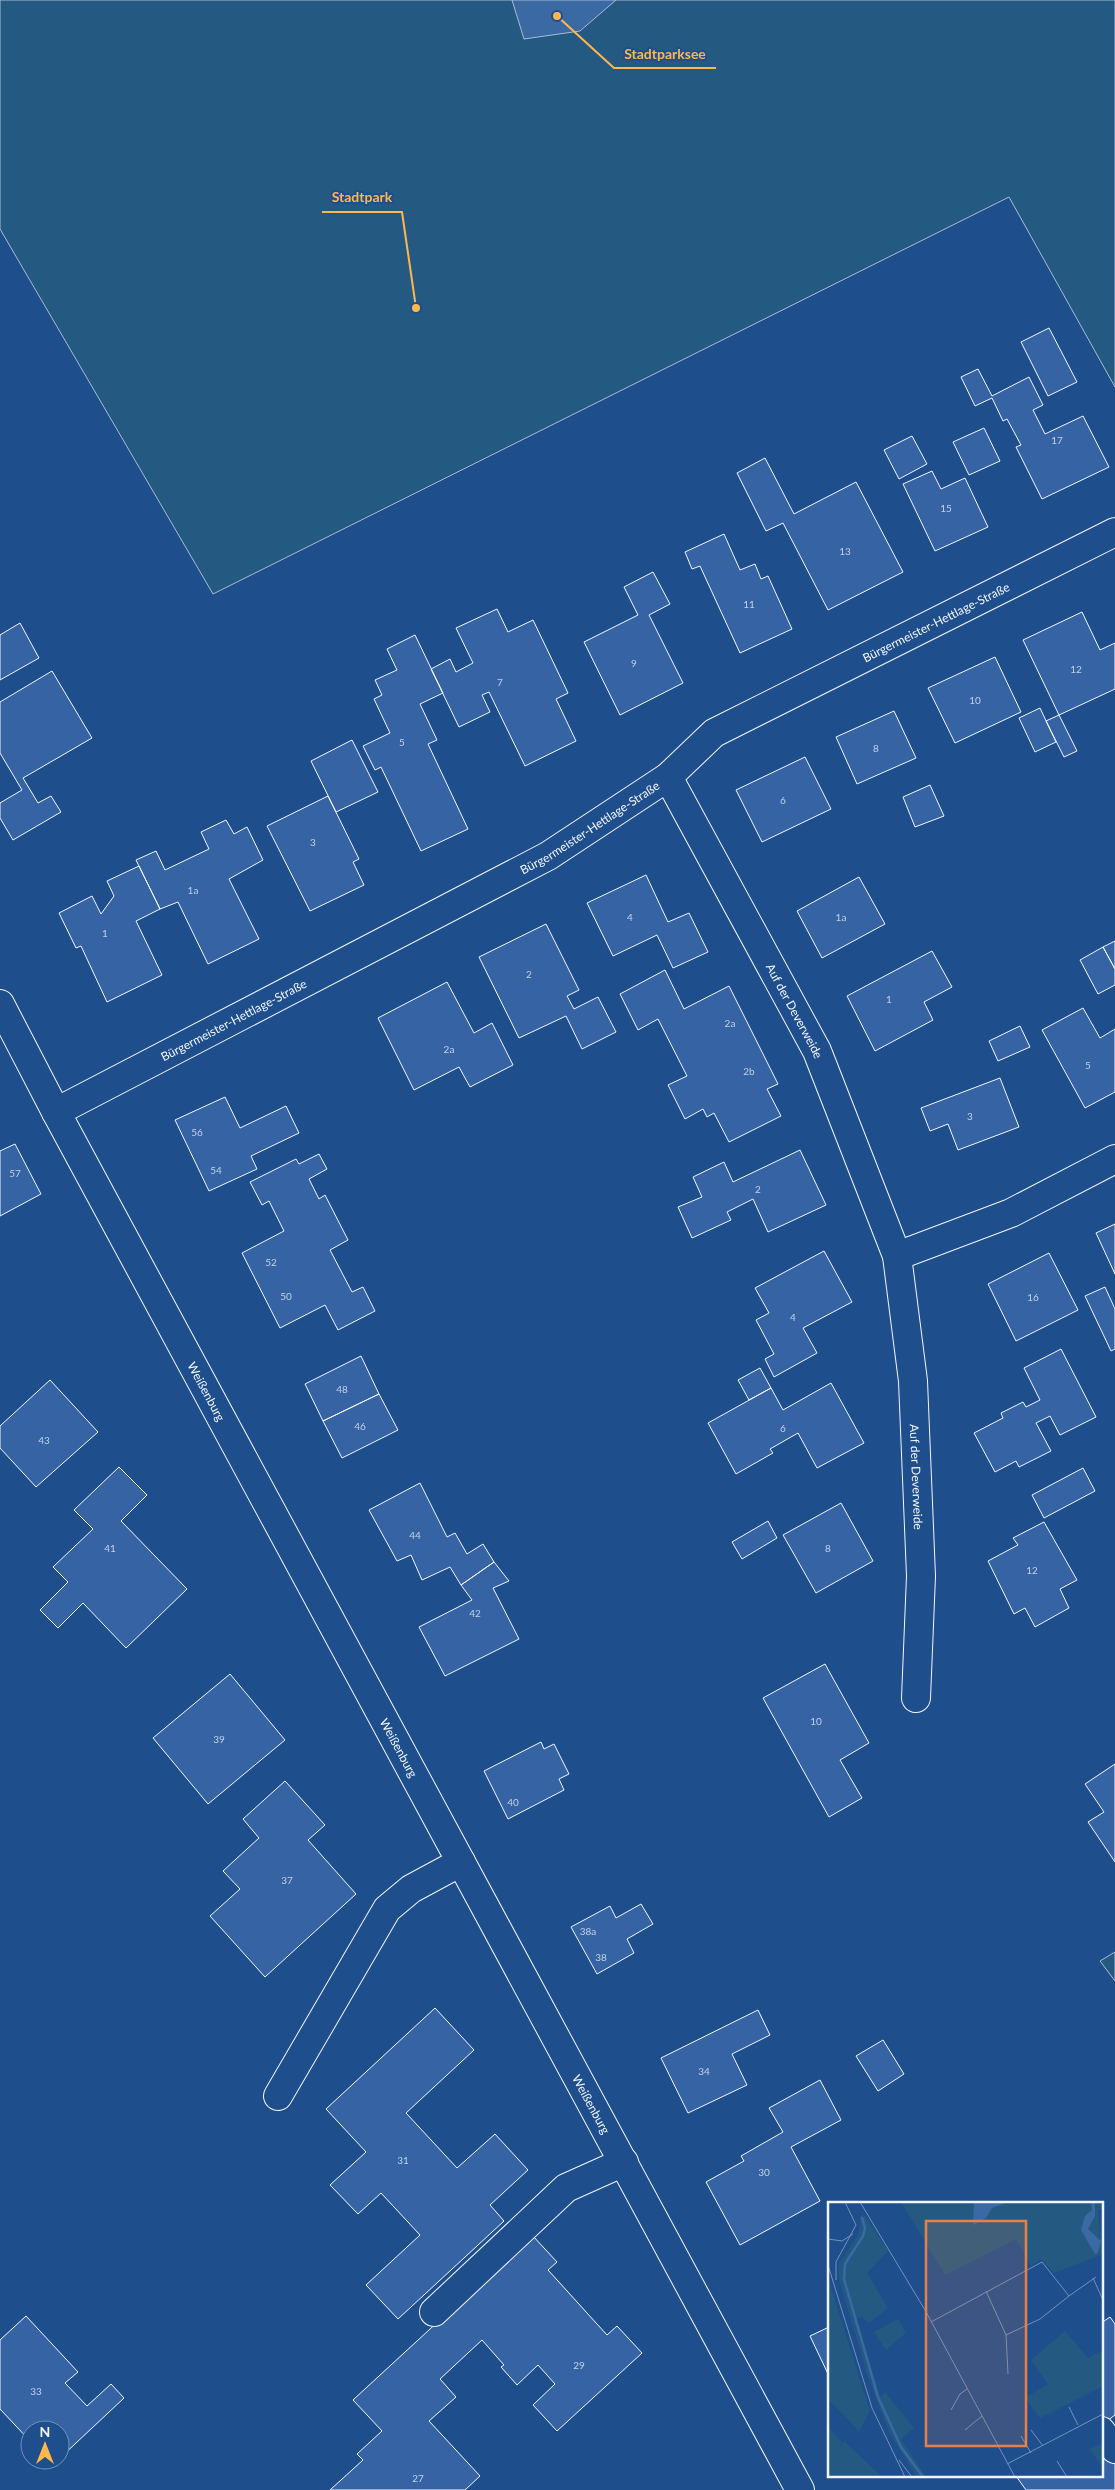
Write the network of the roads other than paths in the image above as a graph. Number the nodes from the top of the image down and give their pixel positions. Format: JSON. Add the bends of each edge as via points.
{"nodes":[{"id":1,"x":1115,"y":532,"type":"edge"},
{"id":2,"x":668,"y":777,"type":"junction"},
{"id":3,"x":0,"y":1004,"type":"edge"},
{"id":4,"x":56,"y":1112,"type":"junction"},
{"id":5,"x":1115,"y":1159,"type":"edge"},
{"id":6,"x":897,"y":1256,"type":"junction"},
{"id":7,"x":916,"y":1698,"type":"dead end"},
{"id":8,"x":460,"y":1862,"type":"junction"},
{"id":9,"x":278,"y":2096,"type":"dead end"},
{"id":10,"x":624,"y":2162,"type":"junction"},
{"id":11,"x":434,"y":2312,"type":"dead end"},
{"id":12,"x":1102,"y":2432,"type":"edge"},
{"id":13,"x":1115,"y":2448,"type":"edge"},
{"id":14,"x":800,"y":2490,"type":"edge"}],
"edges":[{"from":1,"to":2,"type":"street","name":"Bürgermeister-Hettlage-Straße","via":[[714,733]]},
{"from":2,"to":4,"type":"street","name":"Bürgermeister-Hettlage-Straße","via":[[548,856]]},
{"from":2,"to":6,"type":"street","name":"Auf der Deverweide","via":[[817,1051]]},
{"from":3,"to":4,"type":"street","name":"Weißenburg"},
{"from":4,"to":8,"type":"street","name":"Weißenburg"},
{"from":5,"to":6,"type":"street","via":[[1011,1213]]},
{"from":6,"to":7,"type":"street","name":"Auf der Deverweide","via":[[913,1381],[921,1556]]},
{"from":8,"to":9,"type":"street","via":[[411,1889],[387,1909]]},
{"from":8,"to":10,"type":"street","name":"Weißenburg"},
{"from":10,"to":11,"type":"street","via":[[566,2188]]},
{"from":10,"to":14,"type":"street","name":"Weißenburg"},
{"from":12,"to":13,"type":"street"}]}
